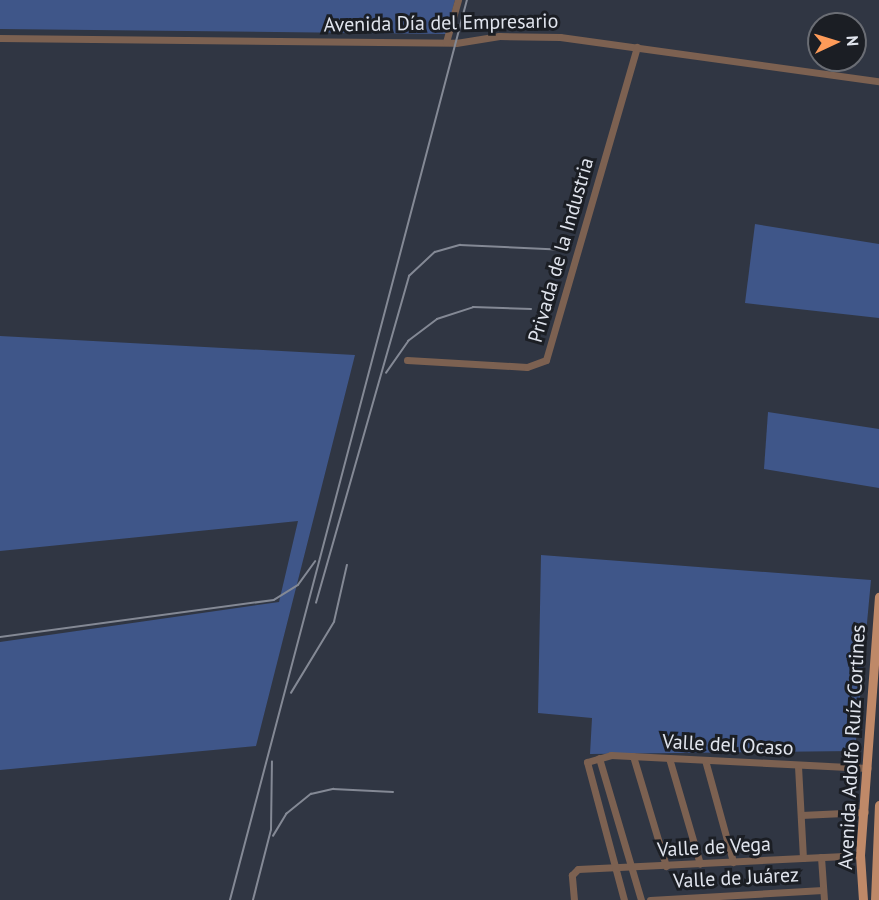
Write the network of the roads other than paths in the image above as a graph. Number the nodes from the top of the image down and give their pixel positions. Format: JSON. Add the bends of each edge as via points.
{"nodes":[{"id":1,"x":458,"y":0,"type":"edge"},
{"id":2,"x":0,"y":38,"type":"edge"},
{"id":3,"x":446,"y":42,"type":"junction"},
{"id":4,"x":637,"y":47,"type":"junction"},
{"id":5,"x":879,"y":81,"type":"edge"},
{"id":6,"x":407,"y":360,"type":"dead end"},
{"id":7,"x":879,"y":597,"type":"edge"},
{"id":8,"x":633,"y":756,"type":"junction"},
{"id":9,"x":599,"y":758,"type":"junction"},
{"id":10,"x":669,"y":758,"type":"junction"},
{"id":11,"x":705,"y":760,"type":"junction"},
{"id":12,"x":798,"y":766,"type":"junction"},
{"id":13,"x":868,"y":768,"type":"junction"},
{"id":14,"x":879,"y":805,"type":"edge"},
{"id":15,"x":865,"y":812,"type":"junction"},
{"id":16,"x":801,"y":814,"type":"junction"},
{"id":17,"x":877,"y":835,"type":"edge"},
{"id":18,"x":860,"y":855,"type":"junction"},
{"id":19,"x":821,"y":856,"type":"junction"},
{"id":20,"x":803,"y":858,"type":"junction"},
{"id":21,"x":733,"y":862,"type":"junction"},
{"id":22,"x":700,"y":864,"type":"junction"},
{"id":23,"x":666,"y":866,"type":"junction"},
{"id":24,"x":632,"y":868,"type":"junction"},
{"id":25,"x":614,"y":869,"type":"junction"},
{"id":26,"x":824,"y":890,"type":"junction"},
{"id":27,"x":574,"y":900,"type":"edge"},
{"id":28,"x":624,"y":900,"type":"edge"},
{"id":29,"x":641,"y":900,"type":"edge"},
{"id":30,"x":650,"y":900,"type":"edge"},
{"id":31,"x":824,"y":900,"type":"edge"},
{"id":32,"x":863,"y":900,"type":"edge"},
{"id":33,"x":874,"y":900,"type":"edge"}],
"edges":[{"from":1,"to":3,"type":"street"},
{"from":2,"to":3,"type":"street","name":"Avenida Día del Empresario"},
{"from":3,"to":4,"type":"street","name":"Avenida Día del Empresario","via":[[542,36]]},
{"from":4,"to":5,"type":"street","name":"Avenida Día del Empresario"},
{"from":4,"to":6,"type":"street","name":"Privada de la Industria","via":[[546,360],[527,367]]},
{"from":7,"to":13,"type":"main road","name":"Avenida Adolfo Ruíz Cortines"},
{"from":8,"to":9,"type":"street","name":"Valle del Ocaso"},
{"from":8,"to":10,"type":"street","name":"Valle del Ocaso"},
{"from":8,"to":23,"type":"street"},
{"from":9,"to":24,"type":"street"},
{"from":9,"to":25,"type":"street","name":"Valle del Ocaso","via":[[587,762]]},
{"from":10,"to":11,"type":"street","name":"Valle del Ocaso"},
{"from":10,"to":22,"type":"street"},
{"from":11,"to":12,"type":"street","name":"Valle del Ocaso"},
{"from":11,"to":21,"type":"street"},
{"from":12,"to":13,"type":"street","name":"Valle del Ocaso"},
{"from":12,"to":16,"type":"street"},
{"from":13,"to":15,"type":"main road","name":"Avenida Adolfo Ruíz Cortines"},
{"from":14,"to":17,"type":"main road","name":"Avenida Adolfo Ruíz Cortines"},
{"from":15,"to":16,"type":"street"},
{"from":15,"to":18,"type":"main road","name":"Avenida Adolfo Ruíz Cortines"},
{"from":16,"to":20,"type":"street"},
{"from":17,"to":33,"type":"main road","name":"Avenida Adolfo Ruíz Cortines"},
{"from":18,"to":19,"type":"street","name":"Valle de Vega"},
{"from":18,"to":32,"type":"main road","name":"Avenida Adolfo Ruíz Cortines"},
{"from":19,"to":20,"type":"street","name":"Valle de Vega"},
{"from":19,"to":26,"type":"street"},
{"from":20,"to":21,"type":"street","name":"Valle de Vega"},
{"from":21,"to":22,"type":"street","name":"Valle de Vega"},
{"from":22,"to":23,"type":"street","name":"Valle de Vega"},
{"from":23,"to":24,"type":"street","name":"Valle de Vega"},
{"from":24,"to":25,"type":"street","name":"Valle de Vega"},
{"from":24,"to":29,"type":"street"},
{"from":25,"to":27,"type":"street","name":"Valle de Vega","via":[[578,869],[572,875]]},
{"from":25,"to":28,"type":"street"},
{"from":26,"to":30,"type":"street","name":"Valle de Juárez"},
{"from":26,"to":31,"type":"street"}]}
